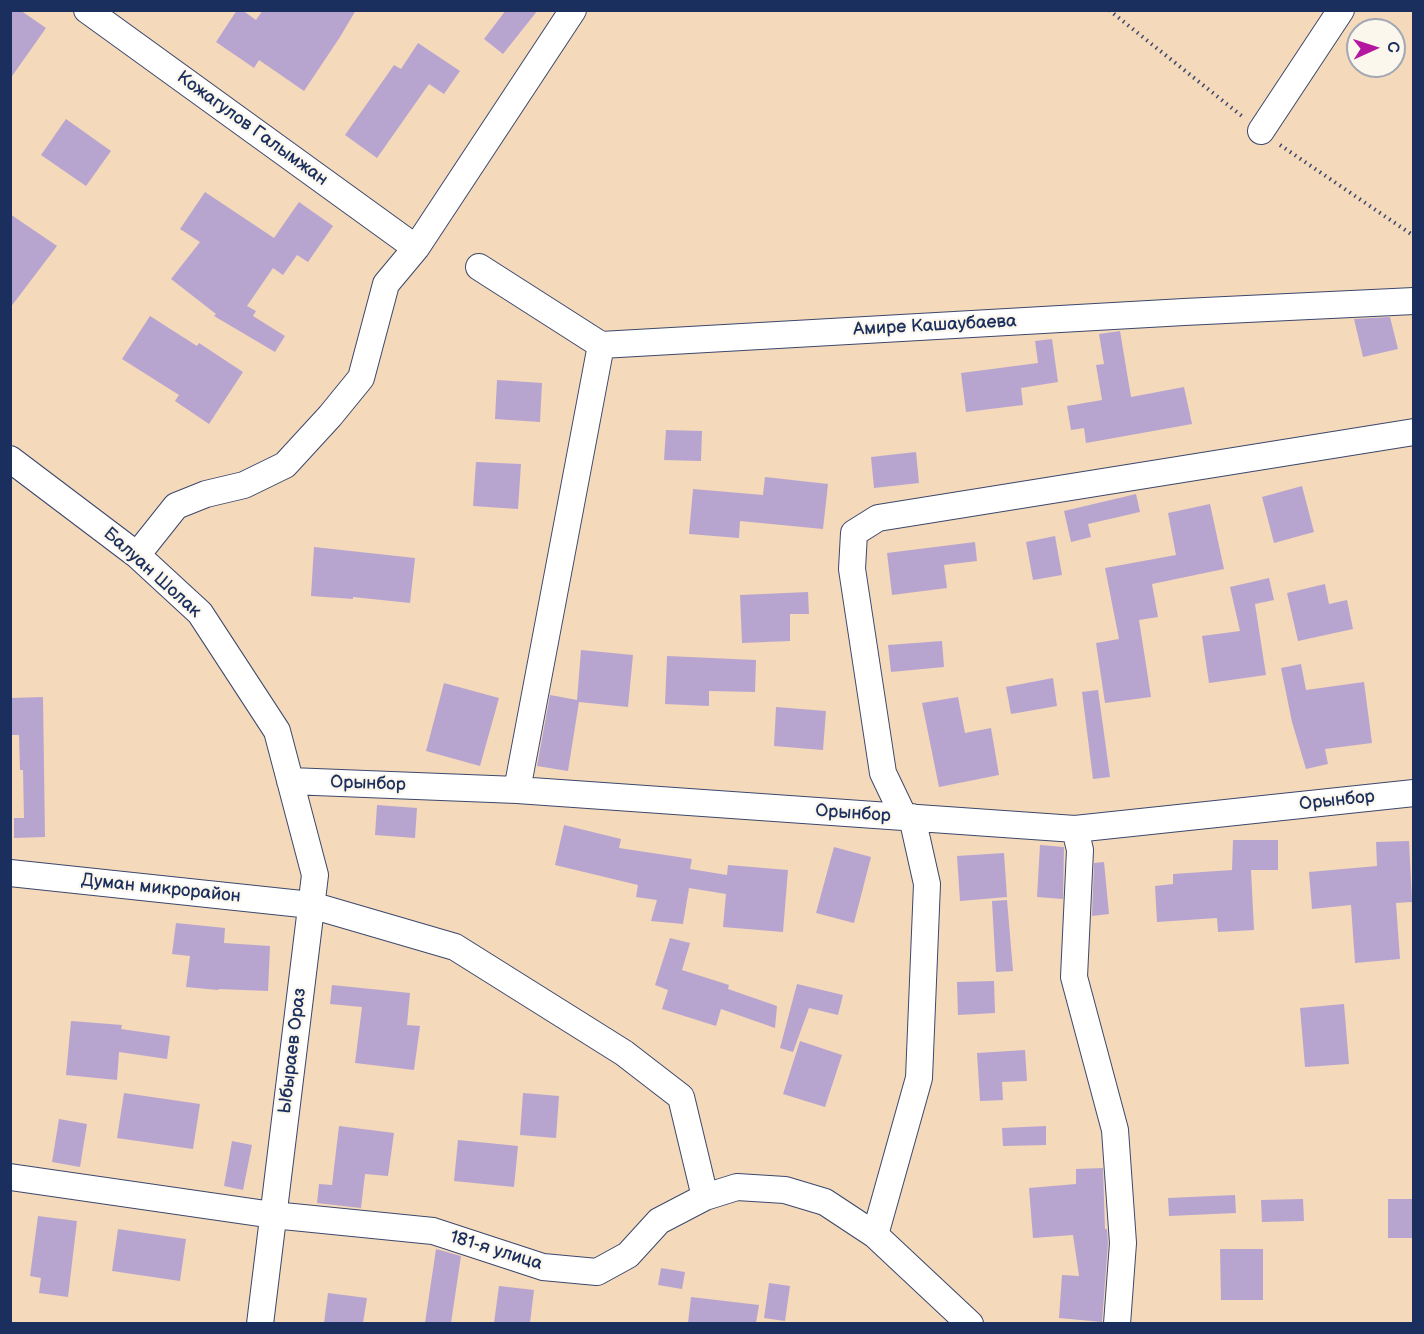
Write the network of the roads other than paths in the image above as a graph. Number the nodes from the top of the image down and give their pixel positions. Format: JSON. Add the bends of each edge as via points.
{"nodes":[{"id":1,"x":87,"y":10,"type":"edge"},
{"id":2,"x":573,"y":10,"type":"edge"},
{"id":3,"x":1341,"y":10,"type":"edge"},
{"id":4,"x":1261,"y":131,"type":"dead end"},
{"id":5,"x":416,"y":248,"type":"junction"},
{"id":6,"x":479,"y":267,"type":"dead end"},
{"id":7,"x":1413,"y":301,"type":"edge"},
{"id":8,"x":601,"y":345,"type":"junction"},
{"id":9,"x":1413,"y":432,"type":"edge"},
{"id":10,"x":10,"y":459,"type":"edge"},
{"id":11,"x":137,"y":555,"type":"junction"},
{"id":12,"x":290,"y":781,"type":"junction"},
{"id":13,"x":517,"y":790,"type":"junction"},
{"id":14,"x":1413,"y":793,"type":"edge"},
{"id":15,"x":908,"y":817,"type":"junction"},
{"id":16,"x":1075,"y":829,"type":"junction"},
{"id":17,"x":10,"y":873,"type":"edge"},
{"id":18,"x":311,"y":905,"type":"junction"},
{"id":19,"x":10,"y":1177,"type":"edge"},
{"id":20,"x":705,"y":1197,"type":"junction"},
{"id":21,"x":273,"y":1215,"type":"junction"},
{"id":22,"x":875,"y":1235,"type":"junction"},
{"id":23,"x":260,"y":1323,"type":"edge"},
{"id":24,"x":970,"y":1323,"type":"edge"},
{"id":25,"x":1116,"y":1323,"type":"edge"}],
"edges":[{"from":1,"to":5,"type":"street","name":"Кожагулов Галымжан"},
{"from":2,"to":5,"type":"street"},
{"from":3,"to":4,"type":"street"},
{"from":5,"to":11,"type":"street","via":[[386,284],[361,378],[330,416],[285,465],[244,485],[176,506]]},
{"from":6,"to":8,"type":"street"},
{"from":7,"to":8,"type":"street","name":"Амире Кашаубаева"},
{"from":8,"to":13,"type":"street"},
{"from":9,"to":15,"type":"street","via":[[878,518],[854,533],[852,569],[883,772]]},
{"from":10,"to":11,"type":"street","name":"Балуан Шолак"},
{"from":11,"to":12,"type":"street","name":"Балуан Шолак","via":[[200,613],[277,731]]},
{"from":12,"to":13,"type":"street","name":"Орынбор"},
{"from":12,"to":18,"type":"street","name":"Ыбыраев Ораз","via":[[315,875]]},
{"from":13,"to":15,"type":"street","name":"Орынбор"},
{"from":14,"to":16,"type":"street","name":"Орынбор"},
{"from":15,"to":16,"type":"street","name":"Орынбор"},
{"from":15,"to":22,"type":"street","via":[[927,884],[919,1078]]},
{"from":16,"to":25,"type":"street","via":[[1080,850],[1074,976],[1115,1130],[1123,1243]]},
{"from":17,"to":18,"type":"street","name":"Думан микрорайон"},
{"from":18,"to":20,"type":"street","name":"Думан микрорайон","via":[[455,947],[633,1060],[681,1097]]},
{"from":18,"to":21,"type":"street","name":"Ыбыраев Ораз"},
{"from":19,"to":21,"type":"street"},
{"from":20,"to":21,"type":"street","name":"181-я улица","via":[[659,1221],[628,1255],[597,1272],[543,1267],[434,1231]]},
{"from":20,"to":22,"type":"street","name":"181-я улица","via":[[737,1187],[785,1190],[825,1202]]},
{"from":21,"to":23,"type":"street","name":"Ыбыраев Ораз"},
{"from":22,"to":24,"type":"street","name":"181-я улица"}]}
